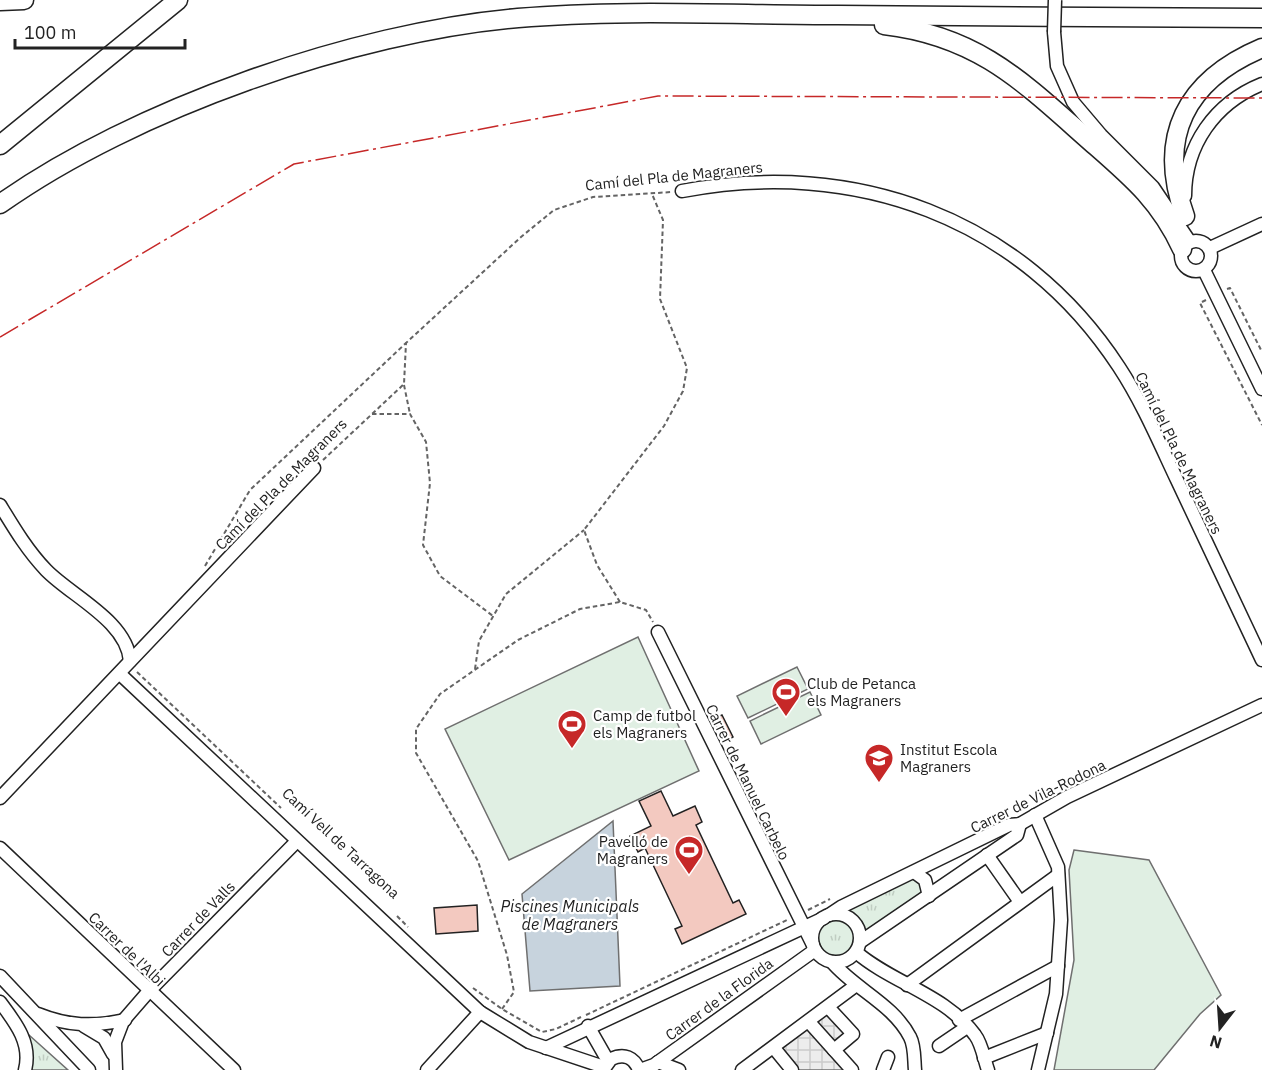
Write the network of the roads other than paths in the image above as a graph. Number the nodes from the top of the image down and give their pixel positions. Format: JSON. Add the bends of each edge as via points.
{"nodes":[{"id":1,"x":24,"y":0,"type":"edge"},
{"id":2,"x":178,"y":0,"type":"edge"},
{"id":3,"x":1054,"y":0,"type":"edge"},
{"id":4,"x":0,"y":1,"type":"edge"},
{"id":5,"x":727,"y":15,"type":"junction"},
{"id":6,"x":1262,"y":18,"type":"edge"},
{"id":7,"x":1262,"y":48,"type":"edge"},
{"id":8,"x":1262,"y":84,"type":"edge"},
{"id":9,"x":0,"y":145,"type":"edge"},
{"id":10,"x":681,"y":191,"type":"road end"},
{"id":11,"x":0,"y":204,"type":"edge"},
{"id":12,"x":1185,"y":216,"type":"junction"},
{"id":13,"x":1262,"y":224,"type":"edge"},
{"id":14,"x":1190,"y":244,"type":"junction"},
{"id":15,"x":1210,"y":248,"type":"junction"},
{"id":16,"x":1204,"y":270,"type":"junction"},
{"id":17,"x":1261,"y":383,"type":"edge"},
{"id":18,"x":314,"y":468,"type":"road end"},
{"id":19,"x":0,"y":505,"type":"edge"},
{"id":20,"x":658,"y":632,"type":"road end"},
{"id":21,"x":1262,"y":660,"type":"edge"},
{"id":22,"x":126,"y":666,"type":"junction"},
{"id":23,"x":1262,"y":705,"type":"edge"},
{"id":24,"x":0,"y":798,"type":"edge"},
{"id":25,"x":1035,"y":815,"type":"junction"},
{"id":26,"x":1020,"y":824,"type":"junction"},
{"id":27,"x":296,"y":842,"type":"junction"},
{"id":28,"x":0,"y":848,"type":"edge"},
{"id":29,"x":987,"y":855,"type":"junction"},
{"id":30,"x":914,"y":872,"type":"junction"},
{"id":31,"x":1058,"y":875,"type":"junction"},
{"id":32,"x":929,"y":896,"type":"junction"},
{"id":33,"x":1020,"y":902,"type":"junction"},
{"id":34,"x":826,"y":916,"type":"junction"},
{"id":35,"x":803,"y":927,"type":"junction"},
{"id":36,"x":858,"y":947,"type":"junction"},
{"id":37,"x":814,"y":948,"type":"junction"},
{"id":38,"x":832,"y":962,"type":"junction"},
{"id":39,"x":1058,"y":966,"type":"junction"},
{"id":40,"x":0,"y":976,"type":"edge"},
{"id":41,"x":907,"y":985,"type":"junction"},
{"id":42,"x":855,"y":986,"type":"junction"},
{"id":43,"x":149,"y":991,"type":"junction"},
{"id":44,"x":0,"y":1002,"type":"edge"},
{"id":45,"x":828,"y":1007,"type":"junction"},
{"id":46,"x":32,"y":1011,"type":"junction"},
{"id":47,"x":480,"y":1012,"type":"junction"},
{"id":48,"x":125,"y":1020,"type":"junction"},
{"id":49,"x":809,"y":1022,"type":"junction"},
{"id":50,"x":963,"y":1023,"type":"junction"},
{"id":51,"x":84,"y":1026,"type":"junction"},
{"id":52,"x":588,"y":1026,"type":"junction"},
{"id":53,"x":1047,"y":1033,"type":"junction"},
{"id":54,"x":939,"y":1046,"type":"dead end"},
{"id":55,"x":774,"y":1047,"type":"junction"},
{"id":56,"x":546,"y":1048,"type":"junction"},
{"id":57,"x":834,"y":1050,"type":"junction"},
{"id":58,"x":888,"y":1057,"type":"dead end"},
{"id":59,"x":658,"y":1062,"type":"junction"},
{"id":60,"x":115,"y":1064,"type":"edge"},
{"id":61,"x":605,"y":1066,"type":"edge"},
{"id":62,"x":986,"y":1067,"type":"edge"},
{"id":63,"x":25,"y":1070,"type":"edge"},
{"id":64,"x":89,"y":1070,"type":"edge"},
{"id":65,"x":234,"y":1070,"type":"edge"},
{"id":66,"x":427,"y":1070,"type":"edge"},
{"id":67,"x":640,"y":1070,"type":"edge"},
{"id":68,"x":679,"y":1070,"type":"edge"},
{"id":69,"x":742,"y":1070,"type":"edge"},
{"id":70,"x":792,"y":1070,"type":"edge"},
{"id":71,"x":852,"y":1070,"type":"edge"},
{"id":72,"x":883,"y":1070,"type":"edge"},
{"id":73,"x":915,"y":1070,"type":"edge"},
{"id":74,"x":1038,"y":1070,"type":"edge"}],
"edges":[{"from":1,"to":4,"type":"highway"},
{"from":2,"to":9,"type":"highway"},
{"from":3,"to":14,"type":"street","bridge":true,"via":[[1057,66],[1070,96],[1101,135],[1153,187]]},
{"from":5,"to":6,"type":"highway"},
{"from":5,"to":11,"type":"highway","via":[[516,18],[339,53],[248,82],[146,123],[45,173]]},
{"from":5,"to":14,"type":"highway","via":[[760,21],[891,26],[938,36],[976,51],[1017,77],[1137,181]]},
{"from":7,"to":12,"type":"highway","via":[[1211,77],[1183,115],[1173,160]]},
{"from":8,"to":12,"type":"street","via":[[1225,105],[1200,135],[1185,181]]},
{"from":10,"to":21,"type":"street","name":"Camí del Pla de Magraners","via":[[781,180],[861,190],[953,221],[996,244],[1031,270],[1086,323],[1125,376]]},
{"from":12,"to":14,"type":"street"},
{"from":13,"to":15,"type":"street"},
{"from":14,"to":15,"type":"street"},
{"from":14,"to":16,"type":"street","via":[[1184,265],[1193,271]]},
{"from":15,"to":16,"type":"street","via":[[1211,260]]},
{"from":16,"to":17,"type":"street"},
{"from":18,"to":22,"type":"street","name":"Camí del Pla de Magraners"},
{"from":19,"to":22,"type":"street","via":[[22,542],[47,571],[104,617],[126,645]]},
{"from":20,"to":35,"type":"street","name":"Carrer de Manuel Carbelo"},
{"from":22,"to":24,"type":"street","name":"Camí del Pla de Magraners"},
{"from":22,"to":27,"type":"street","name":"Camí Vell de Tarragona"},
{"from":23,"to":25,"type":"street","name":"Carrer de Vila-Rodona"},
{"from":25,"to":26,"type":"street","name":"Carrer de Vila-Rodona"},
{"from":25,"to":31,"type":"street"},
{"from":26,"to":29,"type":"street","via":[[1017,835]]},
{"from":26,"to":30,"type":"street","name":"Carrer de Vila-Rodona","via":[[1009,825]]},
{"from":27,"to":43,"type":"street","name":"Carrer de Valls"},
{"from":27,"to":47,"type":"street","name":"Camí Vell de Tarragona"},
{"from":28,"to":43,"type":"street","name":"Carrer de l'Albi"},
{"from":29,"to":32,"type":"street"},
{"from":29,"to":33,"type":"street"},
{"from":30,"to":32,"type":"street","via":[[925,880]]},
{"from":30,"to":34,"type":"street","name":"Carrer de Vila-Rodona"},
{"from":31,"to":33,"type":"street"},
{"from":31,"to":39,"type":"street"},
{"from":32,"to":36,"type":"street"},
{"from":33,"to":41,"type":"street"},
{"from":34,"to":35,"type":"street","name":"Carrer de Vila-Rodona"},
{"from":34,"to":36,"type":"street","via":[[849,918],[857,926]]},
{"from":34,"to":37,"type":"street","via":[[814,930]]},
{"from":35,"to":37,"type":"street","name":"Carrer de Manuel Carbelo"},
{"from":35,"to":52,"type":"street","name":"Carrer de Vila-Rodona"},
{"from":36,"to":38,"type":"street","via":[[843,961]]},
{"from":36,"to":41,"type":"street","via":[[886,974]]},
{"from":37,"to":38,"type":"street"},
{"from":37,"to":59,"type":"street","name":"Carrer de la Florida"},
{"from":38,"to":42,"type":"street"},
{"from":39,"to":50,"type":"street"},
{"from":39,"to":53,"type":"street"},
{"from":40,"to":46,"type":"street"},
{"from":41,"to":50,"type":"street","via":[[939,1002]]},
{"from":42,"to":45,"type":"street"},
{"from":42,"to":73,"type":"street","via":[[890,1010],[912,1039]]},
{"from":43,"to":48,"type":"street","name":"Carrer de Valls"},
{"from":43,"to":65,"type":"street","name":"Carrer de l'Albi"},
{"from":44,"to":63,"type":"street","via":[[21,1031]]},
{"from":45,"to":49,"type":"street"},
{"from":45,"to":57,"type":"street","via":[[853,1034]]},
{"from":46,"to":51,"type":"street"},
{"from":46,"to":64,"type":"street"},
{"from":47,"to":56,"type":"street","name":"Camí Vell de Tarragona"},
{"from":47,"to":66,"type":"street"},
{"from":48,"to":51,"type":"street"},
{"from":48,"to":60,"type":"street","name":"Carrer de Valls","via":[[115,1042]]},
{"from":49,"to":55,"type":"street"},
{"from":49,"to":57,"type":"street"},
{"from":50,"to":54,"type":"street"},
{"from":50,"to":62,"type":"street","via":[[976,1035]]},
{"from":51,"to":60,"type":"street","via":[[104,1038]]},
{"from":52,"to":56,"type":"street","name":"Carrer de Vila-Rodona"},
{"from":52,"to":61,"type":"street"},
{"from":53,"to":62,"type":"street"},
{"from":53,"to":74,"type":"street"},
{"from":55,"to":69,"type":"street"},
{"from":55,"to":70,"type":"street"},
{"from":56,"to":61,"type":"street","name":"Camí Vell de Tarragona"},
{"from":57,"to":71,"type":"street"},
{"from":58,"to":72,"type":"street"},
{"from":59,"to":67,"type":"street","name":"Carrer de la Florida"},
{"from":59,"to":68,"type":"street"},
{"from":61,"to":67,"type":"street","name":"Camí Vell de Tarragona","via":[[615,1057],[627,1056]]}]}
